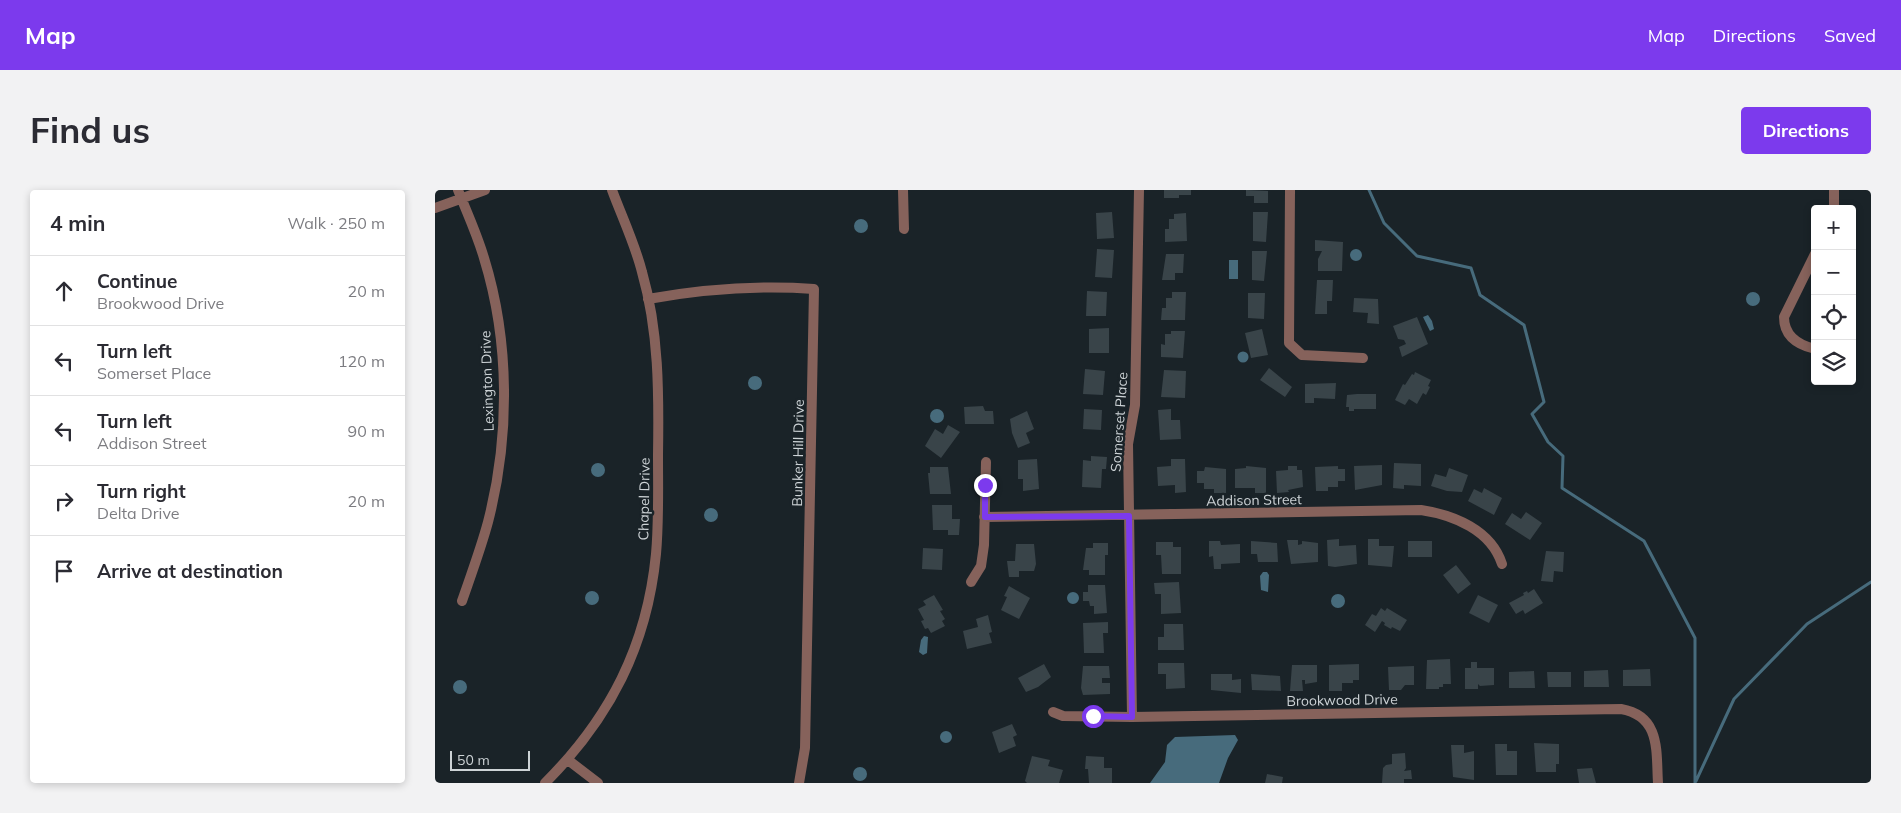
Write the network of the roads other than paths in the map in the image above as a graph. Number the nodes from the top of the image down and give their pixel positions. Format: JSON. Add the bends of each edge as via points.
{"nodes":[{"id":1,"x":485,"y":190,"type":"edge"},
{"id":2,"x":612,"y":190,"type":"edge"},
{"id":3,"x":903,"y":190,"type":"edge"},
{"id":4,"x":1139,"y":190,"type":"edge"},
{"id":5,"x":1290,"y":190,"type":"edge"},
{"id":6,"x":1834,"y":190,"type":"edge"},
{"id":7,"x":460,"y":194,"type":"edge"},
{"id":8,"x":1834,"y":205,"type":"edge"},
{"id":9,"x":435,"y":208,"type":"edge"},
{"id":10,"x":904,"y":229,"type":"dead end"},
{"id":11,"x":1811,"y":262,"type":"edge"},
{"id":12,"x":648,"y":300,"type":"junction"},
{"id":13,"x":1811,"y":348,"type":"edge"},
{"id":14,"x":1363,"y":358,"type":"dead end"},
{"id":15,"x":986,"y":462,"type":"dead end"},
{"id":16,"x":1129,"y":516,"type":"junction"},
{"id":17,"x":985,"y":517,"type":"junction"},
{"id":18,"x":1501,"y":564,"type":"dead end"},
{"id":19,"x":971,"y":582,"type":"dead end"},
{"id":20,"x":462,"y":601,"type":"dead end"},
{"id":21,"x":1053,"y":712,"type":"dead end"},
{"id":22,"x":1132,"y":717,"type":"junction"},
{"id":23,"x":568,"y":760,"type":"junction"},
{"id":24,"x":545,"y":783,"type":"edge"},
{"id":25,"x":598,"y":783,"type":"edge"},
{"id":26,"x":799,"y":783,"type":"edge"},
{"id":27,"x":1658,"y":783,"type":"edge"}],
"edges":[{"from":1,"to":7,"type":"street"},
{"from":2,"to":12,"type":"street","name":"Chapel Drive","via":[[642,271]]},
{"from":3,"to":10,"type":"street"},
{"from":4,"to":16,"type":"street","name":"Somerset Place","via":[[1137,375],[1128,444]]},
{"from":5,"to":14,"type":"street","via":[[1289,343],[1302,355]]},
{"from":6,"to":8,"type":"street"},
{"from":7,"to":9,"type":"street"},
{"from":7,"to":20,"type":"street","name":"Lexington Drive","via":[[485,258],[493,289],[499,326],[504,407],[503,444],[495,492]]},
{"from":11,"to":13,"type":"street","via":[[1787,310],[1785,328],[1796,342]]},
{"from":12,"to":23,"type":"street","name":"Chapel Drive","via":[[655,343],[659,406],[658,523],[652,585],[635,649],[624,676],[593,729]]},
{"from":12,"to":26,"type":"street","name":"Bunker Hill Drive","via":[[719,288],[814,289],[805,748]]},
{"from":15,"to":17,"type":"street"},
{"from":16,"to":17,"type":"street","name":"Addison Street"},
{"from":16,"to":18,"type":"street","name":"Addison Street","via":[[1421,510],[1443,513],[1477,531],[1490,542]]},
{"from":16,"to":22,"type":"street","name":"Somerset Place"},
{"from":17,"to":19,"type":"street","via":[[981,566]]},
{"from":21,"to":22,"type":"street","name":"Brookwood Drive","via":[[1063,716]]},
{"from":22,"to":27,"type":"street","name":"Brookwood Drive","via":[[1631,711],[1648,722],[1655,738]]},
{"from":23,"to":24,"type":"street","name":"Chapel Drive"},
{"from":23,"to":25,"type":"street"}]}
